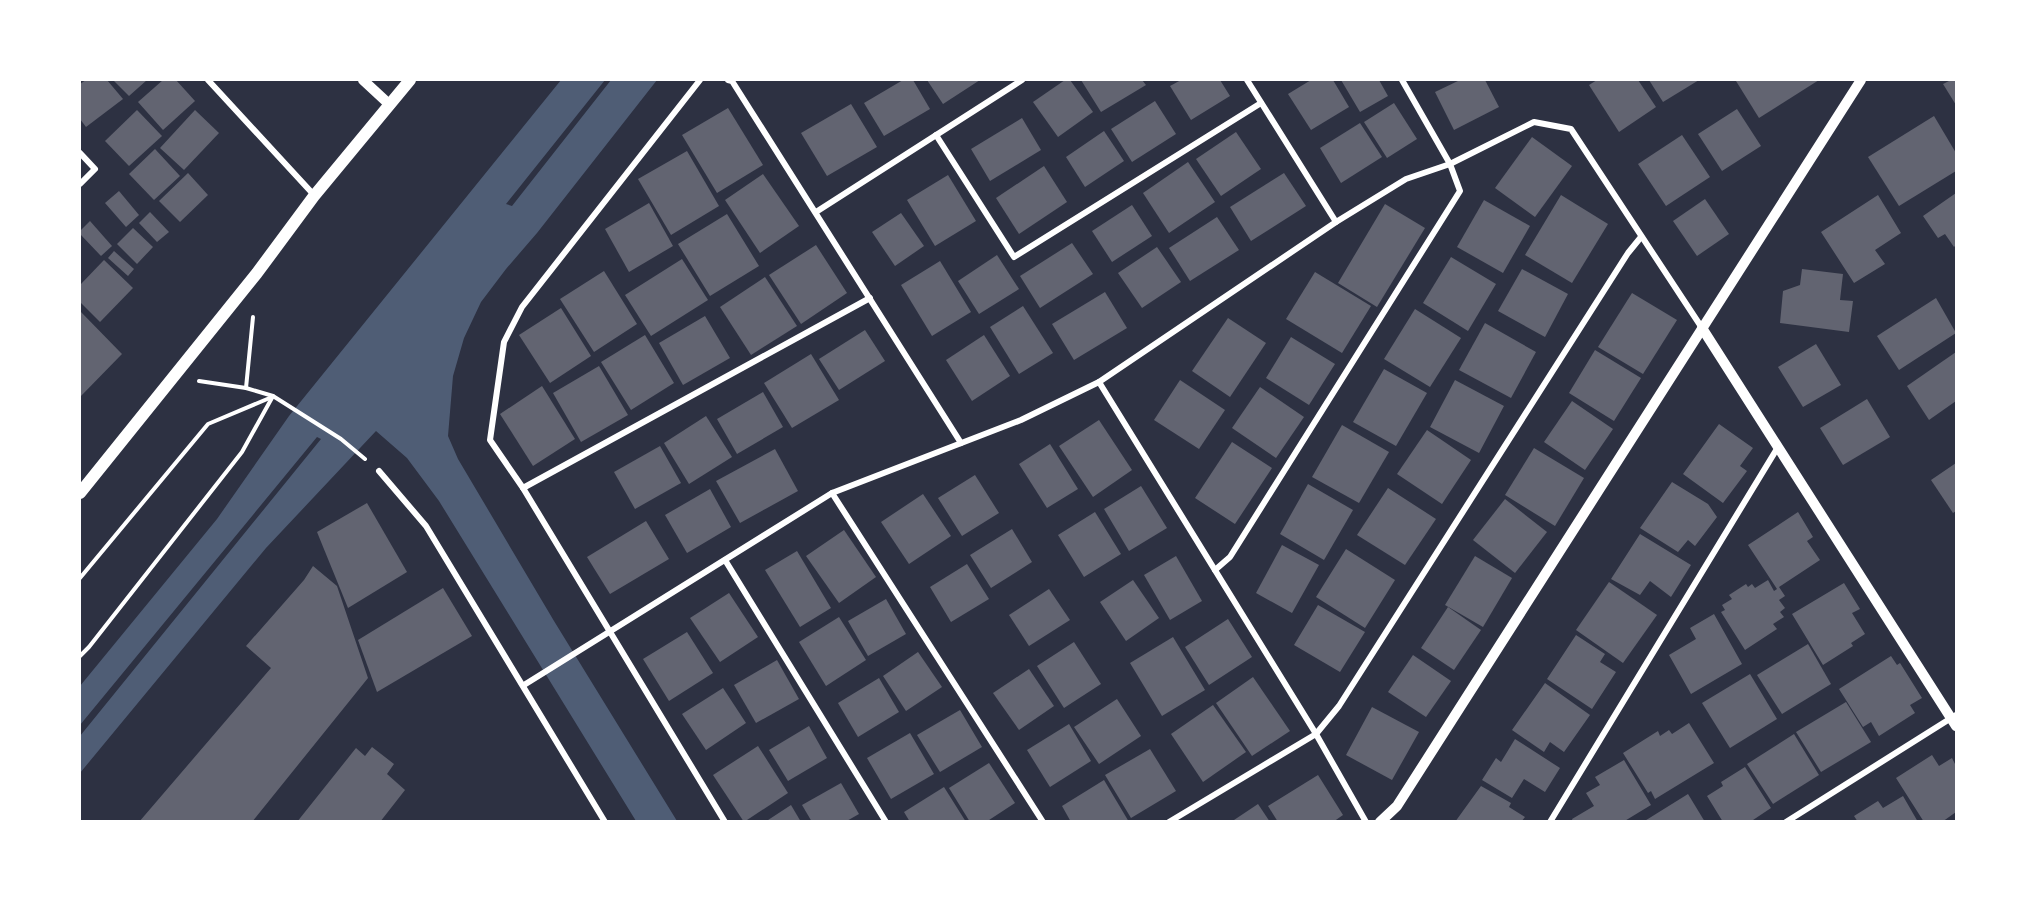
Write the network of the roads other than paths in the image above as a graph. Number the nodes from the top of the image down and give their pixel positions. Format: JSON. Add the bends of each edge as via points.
{"nodes":[{"id":1,"x":208,"y":80,"type":"edge"},
{"id":2,"x":363,"y":80,"type":"edge"},
{"id":3,"x":410,"y":80,"type":"edge"},
{"id":4,"x":700,"y":80,"type":"edge"},
{"id":5,"x":728,"y":80,"type":"edge"},
{"id":6,"x":1022,"y":80,"type":"edge"},
{"id":7,"x":1247,"y":80,"type":"edge"},
{"id":8,"x":1402,"y":80,"type":"edge"},
{"id":9,"x":1861,"y":80,"type":"edge"},
{"id":10,"x":1262,"y":103,"type":"junction"},
{"id":11,"x":390,"y":105,"type":"junction"},
{"id":12,"x":936,"y":135,"type":"junction"},
{"id":13,"x":80,"y":153,"type":"edge"},
{"id":14,"x":1450,"y":164,"type":"junction"},
{"id":15,"x":80,"y":184,"type":"edge"},
{"id":16,"x":314,"y":196,"type":"junction"},
{"id":17,"x":816,"y":212,"type":"junction"},
{"id":18,"x":1335,"y":222,"type":"junction"},
{"id":19,"x":1641,"y":237,"type":"junction"},
{"id":20,"x":870,"y":298,"type":"junction"},
{"id":21,"x":1702,"y":327,"type":"junction"},
{"id":22,"x":1099,"y":382,"type":"junction"},
{"id":23,"x":961,"y":443,"type":"junction"},
{"id":24,"x":1778,"y":447,"type":"junction"},
{"id":25,"x":379,"y":471,"type":"road end"},
{"id":26,"x":523,"y":488,"type":"junction"},
{"id":27,"x":80,"y":493,"type":"edge"},
{"id":28,"x":832,"y":494,"type":"junction"},
{"id":29,"x":725,"y":560,"type":"junction"},
{"id":30,"x":1215,"y":570,"type":"junction"},
{"id":31,"x":610,"y":630,"type":"junction"},
{"id":32,"x":524,"y":685,"type":"junction"},
{"id":33,"x":1955,"y":720,"type":"edge"},
{"id":34,"x":1316,"y":734,"type":"junction"},
{"id":35,"x":605,"y":822,"type":"edge"},
{"id":36,"x":725,"y":822,"type":"edge"},
{"id":37,"x":886,"y":822,"type":"edge"},
{"id":38,"x":1043,"y":822,"type":"edge"},
{"id":39,"x":1169,"y":822,"type":"edge"},
{"id":40,"x":1366,"y":822,"type":"edge"},
{"id":41,"x":1380,"y":822,"type":"edge"},
{"id":42,"x":1550,"y":822,"type":"edge"},
{"id":43,"x":1786,"y":822,"type":"edge"}],
"edges":[{"from":1,"to":16,"type":"street"},
{"from":2,"to":11,"type":"street"},
{"from":3,"to":11,"type":"main road"},
{"from":4,"to":26,"type":"street","via":[[522,307],[504,342],[490,440]]},
{"from":5,"to":17,"type":"street"},
{"from":6,"to":12,"type":"street"},
{"from":7,"to":10,"type":"street"},
{"from":8,"to":14,"type":"street"},
{"from":9,"to":21,"type":"street"},
{"from":10,"to":12,"type":"street","via":[[1014,257]]},
{"from":10,"to":18,"type":"street"},
{"from":11,"to":16,"type":"main road"},
{"from":12,"to":17,"type":"street"},
{"from":13,"to":15,"type":"street","via":[[95,169]]},
{"from":14,"to":18,"type":"street","via":[[1406,179]]},
{"from":14,"to":19,"type":"street","via":[[1534,122],[1570,129]]},
{"from":14,"to":30,"type":"street","via":[[1460,191],[1230,557]]},
{"from":16,"to":27,"type":"main road"},
{"from":17,"to":20,"type":"street"},
{"from":18,"to":22,"type":"street"},
{"from":19,"to":21,"type":"street"},
{"from":19,"to":34,"type":"street","via":[[1339,706]]},
{"from":20,"to":23,"type":"street"},
{"from":20,"to":26,"type":"street"},
{"from":21,"to":24,"type":"street"},
{"from":21,"to":41,"type":"street","via":[[1397,806]]},
{"from":22,"to":23,"type":"street","via":[[1021,420]]},
{"from":22,"to":30,"type":"street"},
{"from":23,"to":28,"type":"street"},
{"from":24,"to":33,"type":"street"},
{"from":24,"to":42,"type":"street"},
{"from":25,"to":32,"type":"street","via":[[426,526]]},
{"from":26,"to":31,"type":"street"},
{"from":28,"to":29,"type":"street"},
{"from":28,"to":38,"type":"street"},
{"from":29,"to":31,"type":"street"},
{"from":29,"to":37,"type":"street"},
{"from":30,"to":34,"type":"street"},
{"from":31,"to":32,"type":"street"},
{"from":31,"to":36,"type":"street"},
{"from":32,"to":35,"type":"street"},
{"from":33,"to":43,"type":"street"},
{"from":34,"to":39,"type":"street"},
{"from":34,"to":40,"type":"street"}]}
